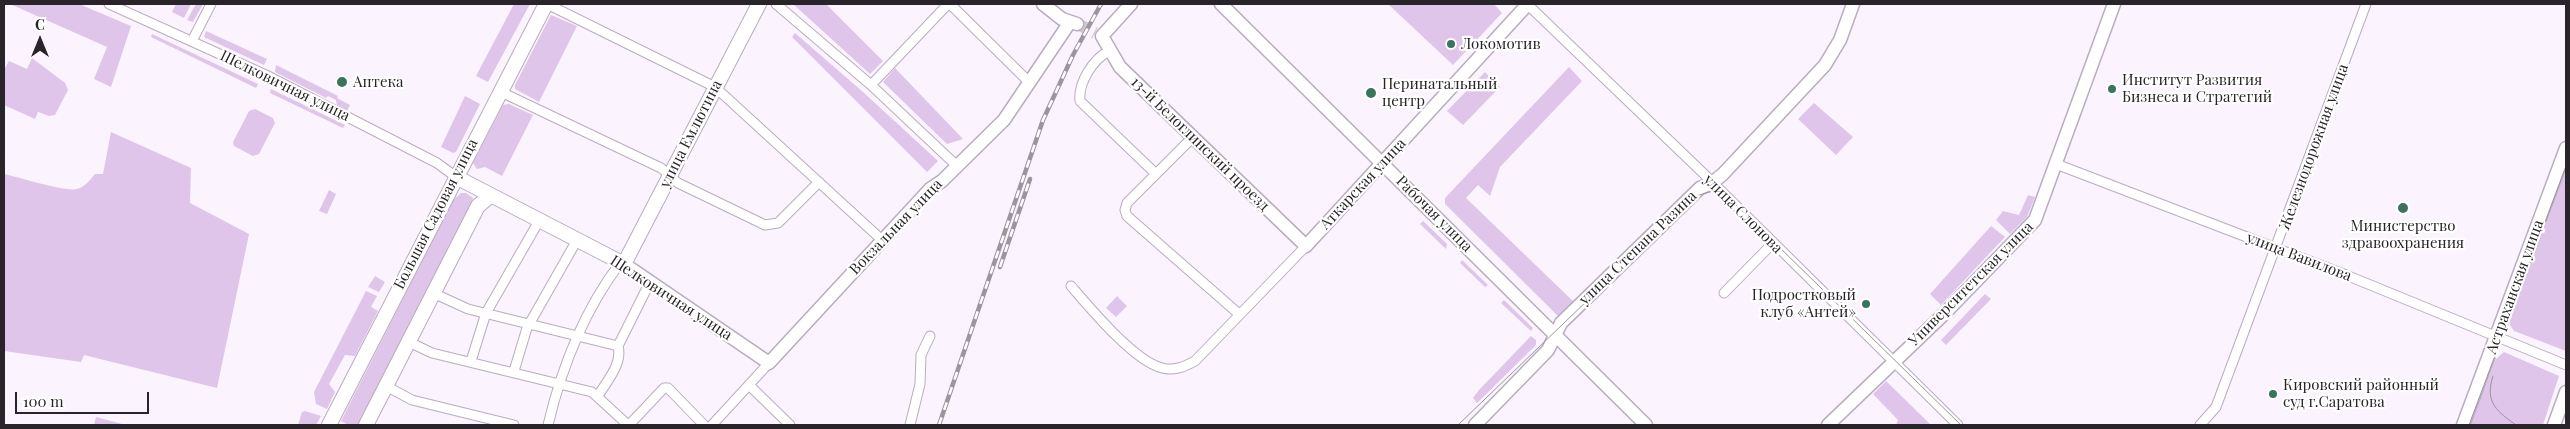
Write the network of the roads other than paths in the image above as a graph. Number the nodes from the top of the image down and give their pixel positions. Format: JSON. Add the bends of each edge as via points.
{"nodes":[{"id":1,"x":108,"y":4,"type":"edge"},
{"id":2,"x":211,"y":4,"type":"edge"},
{"id":3,"x":546,"y":4,"type":"edge"},
{"id":4,"x":759,"y":4,"type":"edge"},
{"id":5,"x":776,"y":4,"type":"edge"},
{"id":6,"x":949,"y":4,"type":"edge"},
{"id":7,"x":1043,"y":4,"type":"edge"},
{"id":8,"x":1131,"y":4,"type":"edge"},
{"id":9,"x":1221,"y":4,"type":"edge"},
{"id":10,"x":1528,"y":4,"type":"edge"},
{"id":11,"x":1853,"y":4,"type":"edge"},
{"id":12,"x":2114,"y":4,"type":"edge"},
{"id":13,"x":2366,"y":4,"type":"edge"},
{"id":14,"x":192,"y":41,"type":"junction"},
{"id":15,"x":1109,"y":51,"type":"junction"},
{"id":16,"x":1030,"y":82,"type":"junction"},
{"id":17,"x":871,"y":85,"type":"junction"},
{"id":18,"x":715,"y":86,"type":"junction"},
{"id":19,"x":499,"y":91,"type":"junction"},
{"id":20,"x":1192,"y":137,"type":"junction"},
{"id":21,"x":2566,"y":148,"type":"edge"},
{"id":22,"x":1382,"y":163,"type":"junction"},
{"id":23,"x":2056,"y":164,"type":"junction"},
{"id":24,"x":956,"y":165,"type":"junction"},
{"id":25,"x":1156,"y":174,"type":"junction"},
{"id":26,"x":670,"y":176,"type":"junction"},
{"id":27,"x":456,"y":177,"type":"junction"},
{"id":28,"x":819,"y":182,"type":"junction"},
{"id":29,"x":1712,"y":183,"type":"junction"},
{"id":30,"x":490,"y":196,"type":"junction"},
{"id":31,"x":538,"y":221,"type":"junction"},
{"id":32,"x":577,"y":240,"type":"junction"},
{"id":33,"x":882,"y":240,"type":"junction"},
{"id":34,"x":1773,"y":243,"type":"junction"},
{"id":35,"x":1306,"y":246,"type":"junction"},
{"id":36,"x":2277,"y":249,"type":"junction"},
{"id":37,"x":622,"y":263,"type":"junction"},
{"id":38,"x":650,"y":282,"type":"junction"},
{"id":39,"x":1071,"y":286,"type":"dead end"},
{"id":40,"x":433,"y":293,"type":"junction"},
{"id":41,"x":1724,"y":293,"type":"dead end"},
{"id":42,"x":486,"y":313,"type":"junction"},
{"id":43,"x":1238,"y":314,"type":"junction"},
{"id":44,"x":530,"y":324,"type":"junction"},
{"id":45,"x":1555,"y":334,"type":"junction"},
{"id":46,"x":930,"y":336,"type":"dead end"},
{"id":47,"x":576,"y":337,"type":"junction"},
{"id":48,"x":2496,"y":337,"type":"junction"},
{"id":49,"x":408,"y":342,"type":"junction"},
{"id":50,"x":618,"y":346,"type":"junction"},
{"id":51,"x":471,"y":361,"type":"junction"},
{"id":52,"x":1893,"y":362,"type":"junction"},
{"id":53,"x":769,"y":363,"type":"junction"},
{"id":54,"x":2566,"y":365,"type":"edge"},
{"id":55,"x":514,"y":371,"type":"junction"},
{"id":56,"x":558,"y":382,"type":"junction"},
{"id":57,"x":386,"y":386,"type":"junction"},
{"id":58,"x":750,"y":386,"type":"junction"},
{"id":59,"x":2566,"y":392,"type":"edge"},
{"id":60,"x":598,"y":396,"type":"junction"},
{"id":61,"x":329,"y":425,"type":"edge"},
{"id":62,"x":366,"y":425,"type":"edge"},
{"id":63,"x":514,"y":425,"type":"edge"},
{"id":64,"x":548,"y":425,"type":"edge"},
{"id":65,"x":629,"y":425,"type":"edge"},
{"id":66,"x":704,"y":425,"type":"edge"},
{"id":67,"x":712,"y":425,"type":"edge"},
{"id":68,"x":790,"y":425,"type":"edge"},
{"id":69,"x":910,"y":425,"type":"edge"},
{"id":70,"x":1475,"y":425,"type":"edge"},
{"id":71,"x":1646,"y":425,"type":"edge"},
{"id":72,"x":1828,"y":425,"type":"edge"},
{"id":73,"x":1958,"y":425,"type":"edge"},
{"id":74,"x":2200,"y":425,"type":"edge"},
{"id":75,"x":2462,"y":425,"type":"edge"},
{"id":76,"x":2554,"y":425,"type":"edge"}],
"edges":[{"from":1,"to":14,"type":"street","name":"Шелковичная улица"},
{"from":2,"to":14,"type":"street"},
{"from":3,"to":18,"type":"street"},
{"from":3,"to":19,"type":"main road","name":"Большая Садовая улица"},
{"from":4,"to":18,"type":"main road","name":"улица Емлютина"},
{"from":5,"to":17,"type":"street"},
{"from":6,"to":16,"type":"street"},
{"from":6,"to":17,"type":"street"},
{"from":7,"to":16,"type":"street","name":"Вокзальная улица","via":[[1059,17],[1074,23]]},
{"from":8,"to":15,"type":"street","name":"13-й Белоглинский проезд","via":[[1099,35]]},
{"from":9,"to":22,"type":"street","name":"Рабочая улица"},
{"from":10,"to":22,"type":"street","name":"Аткарская улица"},
{"from":10,"to":29,"type":"street","name":"улица Слонова"},
{"from":11,"to":29,"type":"street","name":"улица Степана Разина","via":[[1825,65]]},
{"from":12,"to":23,"type":"street","name":"Университетская улица"},
{"from":13,"to":36,"type":"street","name":"Железнодорожная улица"},
{"from":14,"to":27,"type":"street","name":"Шелковичная улица","via":[[437,163]]},
{"from":15,"to":20,"type":"street","name":"13-й Белоглинский проезд","via":[[1120,67]]},
{"from":15,"to":25,"type":"street","via":[[1100,55],[1082,84],[1080,101]]},
{"from":16,"to":24,"type":"street","name":"Вокзальная улица","via":[[1004,120]]},
{"from":17,"to":24,"type":"street"},
{"from":18,"to":26,"type":"main road","name":"улица Емлютина"},
{"from":18,"to":28,"type":"street"},
{"from":19,"to":26,"type":"street","via":[[661,168]]},
{"from":19,"to":27,"type":"main road","name":"Большая Садовая улица"},
{"from":20,"to":25,"type":"street"},
{"from":20,"to":35,"type":"street","name":"13-й Белоглинский проезд"},
{"from":21,"to":48,"type":"street","name":"Астраханская улица"},
{"from":22,"to":35,"type":"street","name":"Аткарская улица"},
{"from":22,"to":45,"type":"street","name":"Рабочая улица"},
{"from":23,"to":36,"type":"street","name":"улица Вавилова"},
{"from":23,"to":52,"type":"street","name":"Университетская улица","via":[[2035,220]]},
{"from":24,"to":33,"type":"street","name":"Вокзальная улица"},
{"from":25,"to":43,"type":"street","via":[[1128,203],[1127,216]]},
{"from":26,"to":28,"type":"street","via":[[678,183],[765,225],[778,222]]},
{"from":26,"to":37,"type":"main road","name":"улица Емлютина"},
{"from":27,"to":30,"type":"main road","name":"Шелковичная улица"},
{"from":27,"to":61,"type":"main road","name":"Большая Садовая улица"},
{"from":28,"to":33,"type":"street"},
{"from":29,"to":34,"type":"street","name":"улица Слонова"},
{"from":29,"to":45,"type":"street","name":"улица Степана Разина","via":[[1700,188],[1673,213],[1561,323]]},
{"from":30,"to":31,"type":"main road","name":"Шелковичная улица"},
{"from":30,"to":40,"type":"main road","via":[[478,206]]},
{"from":31,"to":32,"type":"main road","name":"Шелковичная улица"},
{"from":31,"to":42,"type":"street"},
{"from":32,"to":37,"type":"main road","name":"Шелковичная улица"},
{"from":32,"to":44,"type":"street"},
{"from":33,"to":53,"type":"street","name":"Вокзальная улица"},
{"from":34,"to":41,"type":"street"},
{"from":34,"to":52,"type":"street","name":"улица Слонова"},
{"from":35,"to":43,"type":"street","name":"Аткарская улица"},
{"from":36,"to":48,"type":"street","name":"улица Вавилова"},
{"from":36,"to":74,"type":"street","name":"Железнодорожная улица","via":[[2216,407]]},
{"from":37,"to":38,"type":"street","name":"Шелковичная улица"},
{"from":37,"to":47,"type":"street","name":"улица Емлютина","via":[[592,305]]},
{"from":38,"to":50,"type":"street"},
{"from":38,"to":53,"type":"street","name":"Шелковичная улица"},
{"from":39,"to":43,"type":"street","name":"Аткарская улица","via":[[1145,362],[1163,368],[1180,369],[1195,361]]},
{"from":40,"to":42,"type":"street","via":[[468,309]]},
{"from":40,"to":49,"type":"main road"},
{"from":42,"to":44,"type":"street"},
{"from":42,"to":51,"type":"street"},
{"from":44,"to":47,"type":"street"},
{"from":44,"to":55,"type":"street"},
{"from":45,"to":70,"type":"street","name":"улица Степана Разина","via":[[1548,350]]},
{"from":45,"to":71,"type":"street","name":"Рабочая улица"},
{"from":46,"to":69,"type":"street","via":[[921,356],[920,384]]},
{"from":47,"to":50,"type":"street"},
{"from":47,"to":56,"type":"street","name":"улица Емлютина"},
{"from":48,"to":54,"type":"street","name":"улица Вавилова"},
{"from":48,"to":75,"type":"street","name":"Астраханская улица"},
{"from":49,"to":51,"type":"street","via":[[432,353]]},
{"from":49,"to":57,"type":"main road"},
{"from":50,"to":60,"type":"street","via":[[619,358]]},
{"from":51,"to":55,"type":"street"},
{"from":52,"to":72,"type":"street","name":"Университетская улица"},
{"from":52,"to":73,"type":"street","name":"улица Слонова"},
{"from":53,"to":58,"type":"street","name":"Вокзальная улица"},
{"from":55,"to":56,"type":"street"},
{"from":56,"to":60,"type":"street"},
{"from":56,"to":64,"type":"street","name":"улица Емлютина"},
{"from":57,"to":62,"type":"main road"},
{"from":57,"to":63,"type":"street","via":[[412,400]]},
{"from":58,"to":67,"type":"street","name":"Вокзальная улица"},
{"from":58,"to":68,"type":"street"},
{"from":59,"to":76,"type":"street"},
{"from":60,"to":65,"type":"street"},
{"from":65,"to":66,"type":"street","via":[[664,388],[668,388]]}]}
